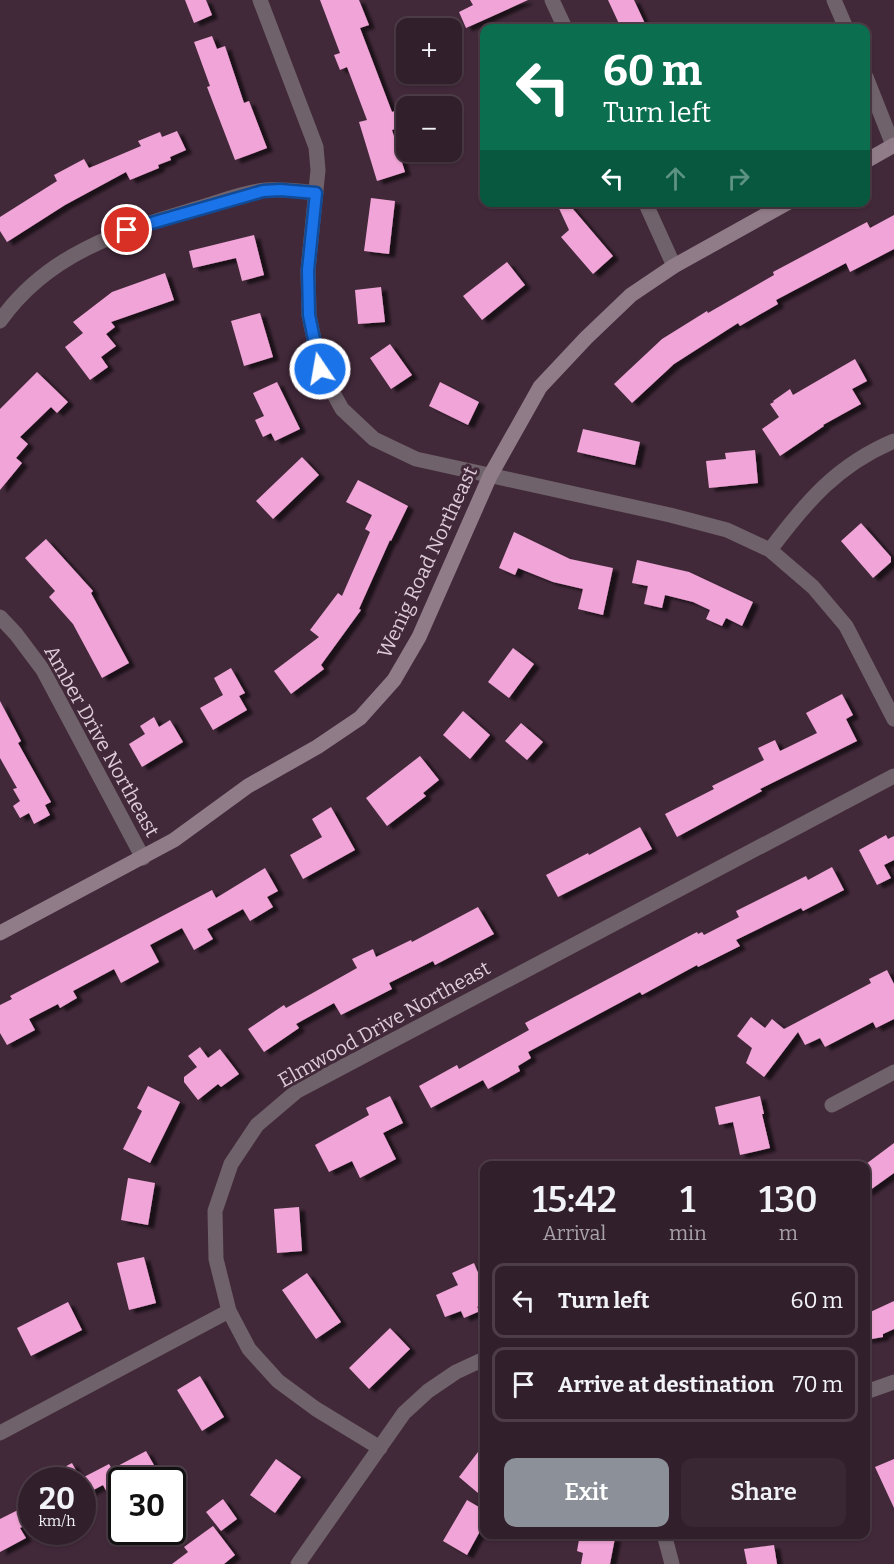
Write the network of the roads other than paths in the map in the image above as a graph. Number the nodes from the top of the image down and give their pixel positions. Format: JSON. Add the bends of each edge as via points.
{"nodes":[{"id":1,"x":260,"y":0,"type":"edge"},
{"id":2,"x":552,"y":0,"type":"edge"},
{"id":3,"x":834,"y":0,"type":"edge"},
{"id":4,"x":563,"y":24,"type":"edge"},
{"id":5,"x":844,"y":24,"type":"edge"},
{"id":6,"x":870,"y":87,"type":"edge"},
{"id":7,"x":894,"y":145,"type":"edge"},
{"id":8,"x":870,"y":159,"type":"edge"},
{"id":9,"x":316,"y":193,"type":"junction"},
{"id":10,"x":647,"y":207,"type":"edge"},
{"id":11,"x":780,"y":207,"type":"edge"},
{"id":12,"x":674,"y":266,"type":"junction"},
{"id":13,"x":0,"y":321,"type":"edge"},
{"id":14,"x":894,"y":441,"type":"edge"},
{"id":15,"x":490,"y":476,"type":"junction"},
{"id":16,"x":770,"y":550,"type":"junction"},
{"id":17,"x":0,"y":617,"type":"edge"},
{"id":18,"x":894,"y":719,"type":"edge"},
{"id":19,"x":894,"y":776,"type":"edge"},
{"id":20,"x":143,"y":858,"type":"junction"},
{"id":21,"x":0,"y":933,"type":"edge"},
{"id":22,"x":894,"y":1072,"type":"edge"},
{"id":23,"x":832,"y":1105,"type":"dead end"},
{"id":24,"x":229,"y":1311,"type":"junction"},
{"id":25,"x":480,"y":1361,"type":"edge"},
{"id":26,"x":894,"y":1382,"type":"edge"},
{"id":27,"x":870,"y":1391,"type":"edge"},
{"id":28,"x":0,"y":1433,"type":"edge"},
{"id":29,"x":380,"y":1448,"type":"junction"},
{"id":30,"x":665,"y":1539,"type":"edge"},
{"id":31,"x":298,"y":1564,"type":"edge"},
{"id":32,"x":672,"y":1564,"type":"edge"}],
"edges":[{"from":1,"to":9,"type":"street","via":[[316,147]]},
{"from":2,"to":4,"type":"street"},
{"from":3,"to":5,"type":"street"},
{"from":6,"to":7,"type":"street"},
{"from":7,"to":8,"type":"street"},
{"from":9,"to":13,"type":"street","via":[[263,191],[127,230],[82,249],[45,273]]},
{"from":9,"to":15,"type":"street","via":[[308,270],[309,315],[320,369],[342,409],[374,439],[416,459]]},
{"from":10,"to":12,"type":"street"},
{"from":11,"to":12,"type":"street","name":"Wenig Road Northeast"},
{"from":12,"to":15,"type":"street","name":"Wenig Road Northeast","via":[[631,295],[540,387]]},
{"from":14,"to":16,"type":"street","via":[[839,472],[800,510]]},
{"from":15,"to":16,"type":"street","via":[[727,530]]},
{"from":15,"to":20,"type":"street","name":"Wenig Road Northeast","via":[[419,637],[394,680],[367,710],[317,747],[248,786]]},
{"from":16,"to":18,"type":"street","via":[[813,587],[846,626]]},
{"from":17,"to":20,"type":"street","name":"Amber Drive Northeast","via":[[43,670]]},
{"from":19,"to":24,"type":"street","name":"Elmwood Drive Northeast","via":[[297,1091],[257,1125],[231,1164],[214,1211],[216,1259]]},
{"from":20,"to":21,"type":"street","name":"Wenig Road Northeast"},
{"from":22,"to":23,"type":"street"},
{"from":24,"to":28,"type":"street"},
{"from":24,"to":29,"type":"street","name":"Elmwood Drive Northeast","via":[[249,1349],[278,1381]]},
{"from":25,"to":29,"type":"street","via":[[428,1392],[404,1413]]},
{"from":26,"to":27,"type":"street"},
{"from":29,"to":31,"type":"street"},
{"from":30,"to":32,"type":"street"}]}
